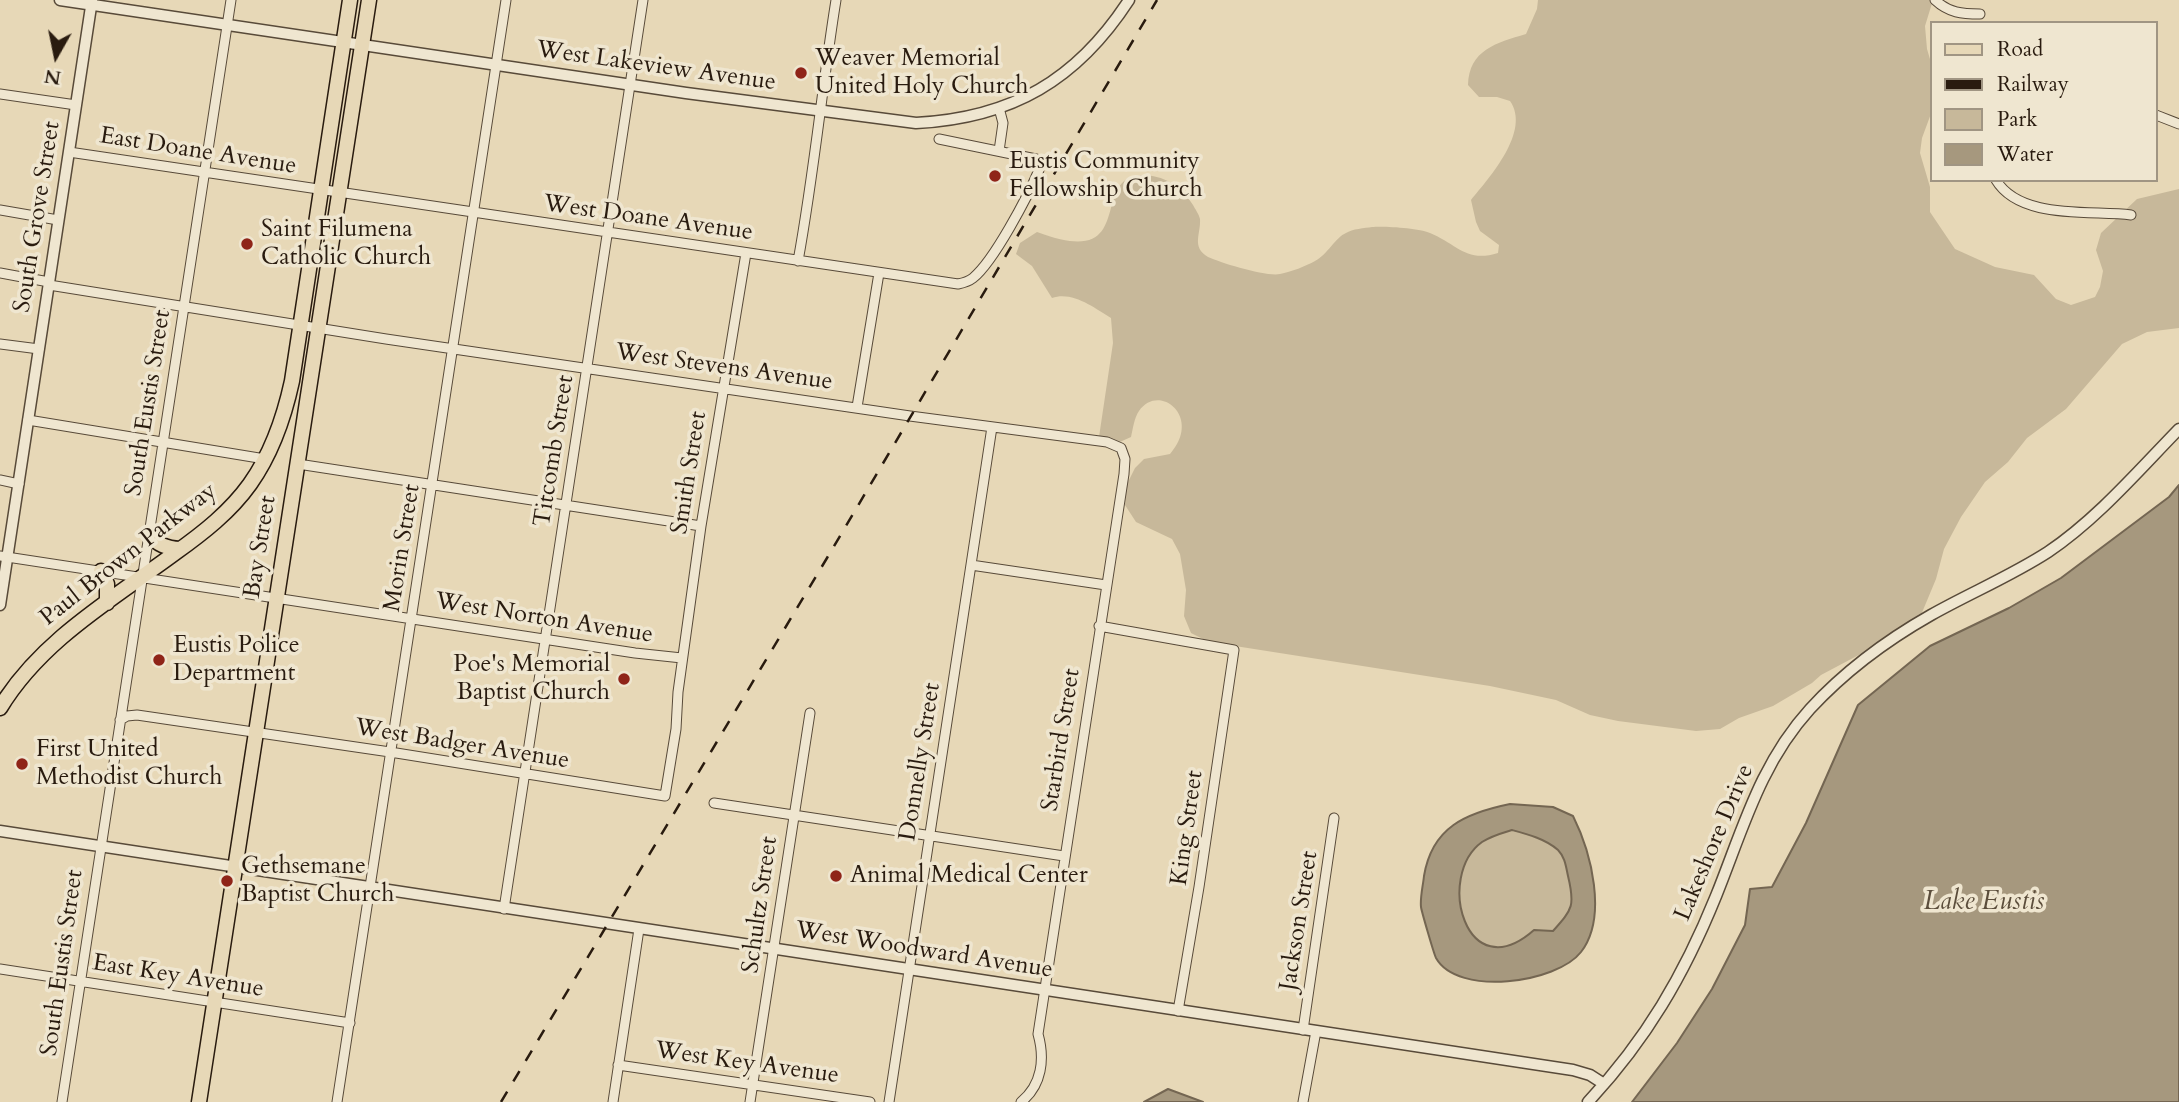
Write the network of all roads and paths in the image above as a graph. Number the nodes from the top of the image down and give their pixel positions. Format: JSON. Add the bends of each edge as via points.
{"nodes":[{"id":1,"x":60,"y":0,"type":"edge"},
{"id":2,"x":231,"y":0,"type":"edge"},
{"id":3,"x":350,"y":0,"type":"edge"},
{"id":4,"x":369,"y":0,"type":"edge"},
{"id":5,"x":506,"y":0,"type":"edge"},
{"id":6,"x":643,"y":0,"type":"edge"},
{"id":7,"x":836,"y":0,"type":"edge"},
{"id":8,"x":1129,"y":0,"type":"edge"},
{"id":9,"x":1935,"y":0,"type":"edge"},
{"id":10,"x":91,"y":2,"type":"edge"},
{"id":11,"x":1980,"y":14,"type":"dead end"},
{"id":12,"x":227,"y":26,"type":"junction"},
{"id":13,"x":344,"y":43,"type":"junction"},
{"id":14,"x":362,"y":46,"type":"junction"},
{"id":15,"x":495,"y":66,"type":"junction"},
{"id":16,"x":630,"y":85,"type":"junction"},
{"id":17,"x":0,"y":94,"type":"edge"},
{"id":18,"x":76,"y":105,"type":"junction"},
{"id":19,"x":999,"y":108,"type":"junction"},
{"id":20,"x":819,"y":111,"type":"junction"},
{"id":21,"x":2158,"y":116,"type":"edge"},
{"id":22,"x":2179,"y":124,"type":"edge"},
{"id":23,"x":939,"y":139,"type":"dead end"},
{"id":24,"x":999,"y":151,"type":"junction"},
{"id":25,"x":69,"y":152,"type":"junction"},
{"id":26,"x":203,"y":173,"type":"junction"},
{"id":27,"x":1998,"y":182,"type":"edge"},
{"id":28,"x":321,"y":191,"type":"junction"},
{"id":29,"x":339,"y":194,"type":"junction"},
{"id":30,"x":0,"y":210,"type":"edge"},
{"id":31,"x":473,"y":213,"type":"junction"},
{"id":32,"x":2132,"y":215,"type":"dead end"},
{"id":33,"x":58,"y":220,"type":"junction"},
{"id":34,"x":608,"y":234,"type":"junction"},
{"id":35,"x":746,"y":253,"type":"junction"},
{"id":36,"x":798,"y":261,"type":"junction"},
{"id":37,"x":879,"y":273,"type":"junction"},
{"id":38,"x":0,"y":274,"type":"edge"},
{"id":39,"x":49,"y":283,"type":"junction"},
{"id":40,"x":183,"y":307,"type":"junction"},
{"id":41,"x":300,"y":326,"type":"junction"},
{"id":42,"x":318,"y":329,"type":"junction"},
{"id":43,"x":0,"y":344,"type":"edge"},
{"id":44,"x":452,"y":348,"type":"junction"},
{"id":45,"x":39,"y":349,"type":"junction"},
{"id":46,"x":588,"y":368,"type":"junction"},
{"id":47,"x":723,"y":388,"type":"junction"},
{"id":48,"x":857,"y":407,"type":"junction"},
{"id":49,"x":28,"y":420,"type":"junction"},
{"id":50,"x":992,"y":427,"type":"junction"},
{"id":51,"x":2179,"y":429,"type":"edge"},
{"id":52,"x":162,"y":442,"type":"junction"},
{"id":53,"x":1122,"y":449,"type":"joint"},
{"id":54,"x":265,"y":459,"type":"junction"},
{"id":55,"x":298,"y":464,"type":"junction"},
{"id":56,"x":0,"y":480,"type":"edge"},
{"id":57,"x":19,"y":484,"type":"junction"},
{"id":58,"x":432,"y":484,"type":"junction"},
{"id":59,"x":566,"y":504,"type":"junction"},
{"id":60,"x":701,"y":526,"type":"junction"},
{"id":61,"x":149,"y":534,"type":"junction"},
{"id":62,"x":180,"y":550,"type":"junction"},
{"id":63,"x":4,"y":556,"type":"edge"},
{"id":64,"x":971,"y":565,"type":"junction"},
{"id":65,"x":102,"y":571,"type":"junction"},
{"id":66,"x":142,"y":577,"type":"junction"},
{"id":67,"x":1106,"y":585,"type":"junction"},
{"id":68,"x":275,"y":597,"type":"junction"},
{"id":69,"x":107,"y":603,"type":"junction"},
{"id":70,"x":0,"y":606,"type":"edge"},
{"id":71,"x":412,"y":617,"type":"junction"},
{"id":72,"x":1099,"y":626,"type":"junction"},
{"id":73,"x":546,"y":639,"type":"junction"},
{"id":74,"x":682,"y":657,"type":"junction"},
{"id":75,"x":4,"y":693,"type":"edge"},
{"id":76,"x":0,"y":708,"type":"edge"},
{"id":77,"x":810,"y":713,"type":"dead end"},
{"id":78,"x":120,"y":720,"type":"junction"},
{"id":79,"x":254,"y":732,"type":"junction"},
{"id":80,"x":390,"y":752,"type":"junction"},
{"id":81,"x":526,"y":774,"type":"junction"},
{"id":82,"x":665,"y":796,"type":"joint"},
{"id":83,"x":713,"y":803,"type":"dead end"},
{"id":84,"x":794,"y":815,"type":"junction"},
{"id":85,"x":1334,"y":818,"type":"dead end"},
{"id":86,"x":0,"y":831,"type":"edge"},
{"id":87,"x":929,"y":835,"type":"junction"},
{"id":88,"x":100,"y":847,"type":"junction"},
{"id":89,"x":1064,"y":856,"type":"junction"},
{"id":90,"x":233,"y":868,"type":"junction"},
{"id":91,"x":369,"y":888,"type":"junction"},
{"id":92,"x":504,"y":909,"type":"junction"},
{"id":93,"x":639,"y":929,"type":"junction"},
{"id":94,"x":774,"y":949,"type":"junction"},
{"id":95,"x":0,"y":970,"type":"edge"},
{"id":96,"x":908,"y":970,"type":"junction"},
{"id":97,"x":80,"y":982,"type":"junction"},
{"id":98,"x":1044,"y":990,"type":"junction"},
{"id":99,"x":213,"y":1002,"type":"junction"},
{"id":100,"x":1178,"y":1011,"type":"junction"},
{"id":101,"x":350,"y":1023,"type":"junction"},
{"id":102,"x":1303,"y":1030,"type":"junction"},
{"id":103,"x":1316,"y":1031,"type":"junction"},
{"id":104,"x":618,"y":1065,"type":"junction"},
{"id":105,"x":753,"y":1084,"type":"junction"},
{"id":106,"x":1604,"y":1084,"type":"junction"},
{"id":107,"x":62,"y":1102,"type":"edge"},
{"id":108,"x":199,"y":1102,"type":"edge"},
{"id":109,"x":337,"y":1102,"type":"edge"},
{"id":110,"x":613,"y":1102,"type":"edge"},
{"id":111,"x":750,"y":1102,"type":"edge"},
{"id":112,"x":870,"y":1102,"type":"edge"},
{"id":113,"x":889,"y":1102,"type":"edge"},
{"id":114,"x":1021,"y":1102,"type":"edge"},
{"id":115,"x":1303,"y":1102,"type":"edge"},
{"id":116,"x":1588,"y":1102,"type":"edge"}],
"edges":[{"from":1,"to":10,"type":"street","name":"West Lakeview Avenue"},
{"from":2,"to":12,"type":"street","name":"South Eustis Street"},
{"from":3,"to":13,"type":"main road"},
{"from":4,"to":14,"type":"main road","name":"Bay Street"},
{"from":5,"to":15,"type":"street","name":"Morin Street"},
{"from":6,"to":16,"type":"street","name":"Titcomb Street"},
{"from":7,"to":20,"type":"street"},
{"from":8,"to":19,"type":"street","name":"West Lakeview Avenue","via":[[1082,59],[1029,96]]},
{"from":9,"to":11,"type":"street","via":[[1958,14]]},
{"from":10,"to":12,"type":"street","name":"West Lakeview Avenue"},
{"from":10,"to":18,"type":"street","name":"South Grove Street"},
{"from":12,"to":13,"type":"street","name":"West Lakeview Avenue"},
{"from":12,"to":26,"type":"street","name":"South Eustis Street"},
{"from":13,"to":14,"type":"street","name":"West Lakeview Avenue"},
{"from":13,"to":28,"type":"main road"},
{"from":14,"to":15,"type":"street","name":"West Lakeview Avenue"},
{"from":14,"to":29,"type":"main road","name":"Bay Street"},
{"from":15,"to":16,"type":"street","name":"West Lakeview Avenue"},
{"from":15,"to":31,"type":"street","name":"Morin Street"},
{"from":16,"to":20,"type":"street","name":"West Lakeview Avenue"},
{"from":16,"to":34,"type":"street","name":"Titcomb Street"},
{"from":17,"to":18,"type":"street"},
{"from":18,"to":25,"type":"street","name":"South Grove Street"},
{"from":19,"to":20,"type":"street","name":"West Lakeview Avenue","via":[[951,121],[916,122]]},
{"from":19,"to":24,"type":"street","via":[[1003,123]]},
{"from":20,"to":36,"type":"street"},
{"from":21,"to":22,"type":"street"},
{"from":23,"to":24,"type":"street"},
{"from":24,"to":37,"type":"street","name":"West Doane Avenue","via":[[1036,159],[1040,170],[998,245],[970,281],[958,284]]},
{"from":25,"to":26,"type":"street","name":"East Doane Avenue"},
{"from":25,"to":33,"type":"street","name":"South Grove Street"},
{"from":26,"to":28,"type":"street","name":"East Doane Avenue"},
{"from":26,"to":40,"type":"street","name":"South Eustis Street"},
{"from":27,"to":32,"type":"street","via":[[2009,196],[2034,206]]},
{"from":28,"to":29,"type":"street","name":"West Doane Avenue"},
{"from":28,"to":41,"type":"main road"},
{"from":29,"to":31,"type":"street","name":"West Doane Avenue"},
{"from":29,"to":42,"type":"main road","name":"Bay Street"},
{"from":30,"to":33,"type":"street"},
{"from":31,"to":34,"type":"street","name":"West Doane Avenue"},
{"from":31,"to":44,"type":"street","name":"Morin Street"},
{"from":33,"to":39,"type":"street","name":"South Grove Street"},
{"from":34,"to":35,"type":"street","name":"West Doane Avenue"},
{"from":34,"to":46,"type":"street","name":"Titcomb Street"},
{"from":35,"to":36,"type":"street","name":"West Doane Avenue"},
{"from":35,"to":47,"type":"street","name":"Smith Street"},
{"from":36,"to":37,"type":"street","name":"West Doane Avenue"},
{"from":37,"to":48,"type":"street"},
{"from":38,"to":39,"type":"street","name":"West Stevens Avenue"},
{"from":39,"to":40,"type":"street","name":"West Stevens Avenue"},
{"from":39,"to":45,"type":"street","name":"South Grove Street"},
{"from":40,"to":41,"type":"street","name":"West Stevens Avenue"},
{"from":40,"to":52,"type":"street","name":"South Eustis Street"},
{"from":41,"to":42,"type":"street","name":"West Stevens Avenue"},
{"from":41,"to":54,"type":"main road","name":"Paul Brown Parkway","via":[[290,392]]},
{"from":42,"to":44,"type":"street","name":"West Stevens Avenue"},
{"from":42,"to":55,"type":"main road","name":"Bay Street"},
{"from":43,"to":45,"type":"street"},
{"from":44,"to":46,"type":"street","name":"West Stevens Avenue"},
{"from":44,"to":58,"type":"street","name":"Morin Street"},
{"from":45,"to":49,"type":"street","name":"South Grove Street"},
{"from":46,"to":47,"type":"street","name":"West Stevens Avenue"},
{"from":46,"to":59,"type":"street","name":"Titcomb Street"},
{"from":47,"to":48,"type":"street","name":"West Stevens Avenue"},
{"from":47,"to":60,"type":"street","name":"Smith Street"},
{"from":48,"to":50,"type":"street","name":"West Stevens Avenue"},
{"from":49,"to":52,"type":"street"},
{"from":49,"to":57,"type":"street","name":"South Grove Street"},
{"from":50,"to":53,"type":"street","name":"West Stevens Avenue","via":[[1107,442]]},
{"from":50,"to":64,"type":"street","name":"Donnelly Street"},
{"from":51,"to":106,"type":"street","name":"Lakeshore Drive","via":[[2065,540],[1897,635],[1849,671],[1810,709],[1759,782],[1715,898],[1673,989],[1642,1038]]},
{"from":52,"to":54,"type":"street"},
{"from":52,"to":61,"type":"street","name":"South Eustis Street"},
{"from":53,"to":67,"type":"street","name":"Starbird Street","via":[[1124,474]]},
{"from":54,"to":62,"type":"main road","name":"Paul Brown Parkway","via":[[227,511]]},
{"from":55,"to":58,"type":"street"},
{"from":55,"to":68,"type":"main road","name":"Bay Street"},
{"from":56,"to":57,"type":"street"},
{"from":57,"to":63,"type":"street","name":"South Grove Street"},
{"from":58,"to":59,"type":"street"},
{"from":58,"to":71,"type":"street","name":"Morin Street"},
{"from":59,"to":60,"type":"street"},
{"from":59,"to":73,"type":"street","name":"Titcomb Street"},
{"from":60,"to":74,"type":"street","name":"Smith Street"},
{"from":61,"to":62,"type":"main road","via":[[165,548]]},
{"from":61,"to":66,"type":"street","name":"South Eustis Street"},
{"from":62,"to":66,"type":"main road","name":"Paul Brown Parkway"},
{"from":63,"to":65,"type":"street","name":"West Norton Avenue"},
{"from":63,"to":70,"type":"street","name":"South Grove Street"},
{"from":64,"to":67,"type":"street"},
{"from":64,"to":87,"type":"street","name":"Donnelly Street"},
{"from":65,"to":66,"type":"street","name":"West Norton Avenue"},
{"from":65,"to":69,"type":"main road"},
{"from":66,"to":68,"type":"street","name":"West Norton Avenue"},
{"from":66,"to":69,"type":"main road","name":"Paul Brown Parkway"},
{"from":66,"to":78,"type":"street","name":"South Eustis Street"},
{"from":67,"to":72,"type":"street","name":"Starbird Street"},
{"from":68,"to":71,"type":"street","name":"West Norton Avenue"},
{"from":68,"to":79,"type":"main road","name":"Bay Street"},
{"from":69,"to":75,"type":"main road","name":"Paul Brown Parkway","via":[[37,658]]},
{"from":71,"to":73,"type":"street","name":"West Norton Avenue"},
{"from":71,"to":80,"type":"street","name":"Morin Street"},
{"from":72,"to":89,"type":"street","name":"Starbird Street"},
{"from":72,"to":100,"type":"street","name":"King Street","via":[[1234,650]]},
{"from":73,"to":74,"type":"street","name":"West Norton Avenue"},
{"from":73,"to":81,"type":"street","name":"Titcomb Street"},
{"from":74,"to":82,"type":"street","name":"Smith Street"},
{"from":75,"to":76,"type":"main road","name":"Paul Brown Parkway"},
{"from":77,"to":84,"type":"street","name":"Schultz Street"},
{"from":78,"to":79,"type":"street","name":"West Badger Avenue","via":[[137,715]]},
{"from":78,"to":88,"type":"street","name":"South Eustis Street"},
{"from":79,"to":80,"type":"street","name":"West Badger Avenue"},
{"from":79,"to":90,"type":"main road","name":"Bay Street"},
{"from":80,"to":81,"type":"street","name":"West Badger Avenue"},
{"from":80,"to":91,"type":"street","name":"Morin Street"},
{"from":81,"to":82,"type":"street","name":"West Badger Avenue"},
{"from":81,"to":92,"type":"street","name":"Titcomb Street"},
{"from":83,"to":84,"type":"street"},
{"from":84,"to":87,"type":"street"},
{"from":84,"to":94,"type":"street","name":"Schultz Street"},
{"from":85,"to":102,"type":"street","name":"Jackson Street"},
{"from":86,"to":88,"type":"street","name":"West Woodward Avenue"},
{"from":87,"to":89,"type":"street"},
{"from":87,"to":96,"type":"street","name":"Donnelly Street"},
{"from":88,"to":90,"type":"street","name":"West Woodward Avenue"},
{"from":88,"to":97,"type":"street","name":"South Eustis Street"},
{"from":89,"to":98,"type":"street","name":"Starbird Street"},
{"from":90,"to":91,"type":"street","name":"West Woodward Avenue"},
{"from":90,"to":99,"type":"main road","name":"Bay Street"},
{"from":91,"to":92,"type":"street","name":"West Woodward Avenue"},
{"from":91,"to":101,"type":"street","name":"Morin Street"},
{"from":92,"to":93,"type":"street","name":"West Woodward Avenue"},
{"from":93,"to":94,"type":"street","name":"West Woodward Avenue"},
{"from":93,"to":104,"type":"street"},
{"from":94,"to":96,"type":"street","name":"West Woodward Avenue"},
{"from":94,"to":105,"type":"street","name":"Schultz Street"},
{"from":95,"to":97,"type":"street","name":"East Key Avenue"},
{"from":96,"to":98,"type":"street","name":"West Woodward Avenue"},
{"from":96,"to":113,"type":"street","name":"Donnelly Street"},
{"from":97,"to":99,"type":"street","name":"East Key Avenue"},
{"from":97,"to":107,"type":"street","name":"South Eustis Street"},
{"from":98,"to":100,"type":"street","name":"West Woodward Avenue"},
{"from":98,"to":114,"type":"street","name":"Starbird Street","via":[[1039,1037],[1042,1059],[1037,1082]]},
{"from":99,"to":101,"type":"street","name":"East Key Avenue"},
{"from":99,"to":108,"type":"main road","name":"Bay Street"},
{"from":100,"to":102,"type":"street","name":"West Woodward Avenue"},
{"from":101,"to":109,"type":"street","name":"Morin Street"},
{"from":102,"to":103,"type":"street","name":"West Woodward Avenue"},
{"from":103,"to":106,"type":"street","name":"West Woodward Avenue","via":[[1573,1070]]},
{"from":103,"to":115,"type":"street"},
{"from":104,"to":105,"type":"street","name":"West Key Avenue"},
{"from":104,"to":110,"type":"street"},
{"from":105,"to":111,"type":"street","name":"Schultz Street"},
{"from":105,"to":112,"type":"street","name":"West Key Avenue"},
{"from":106,"to":116,"type":"street","name":"Lakeshore Drive"}]}
